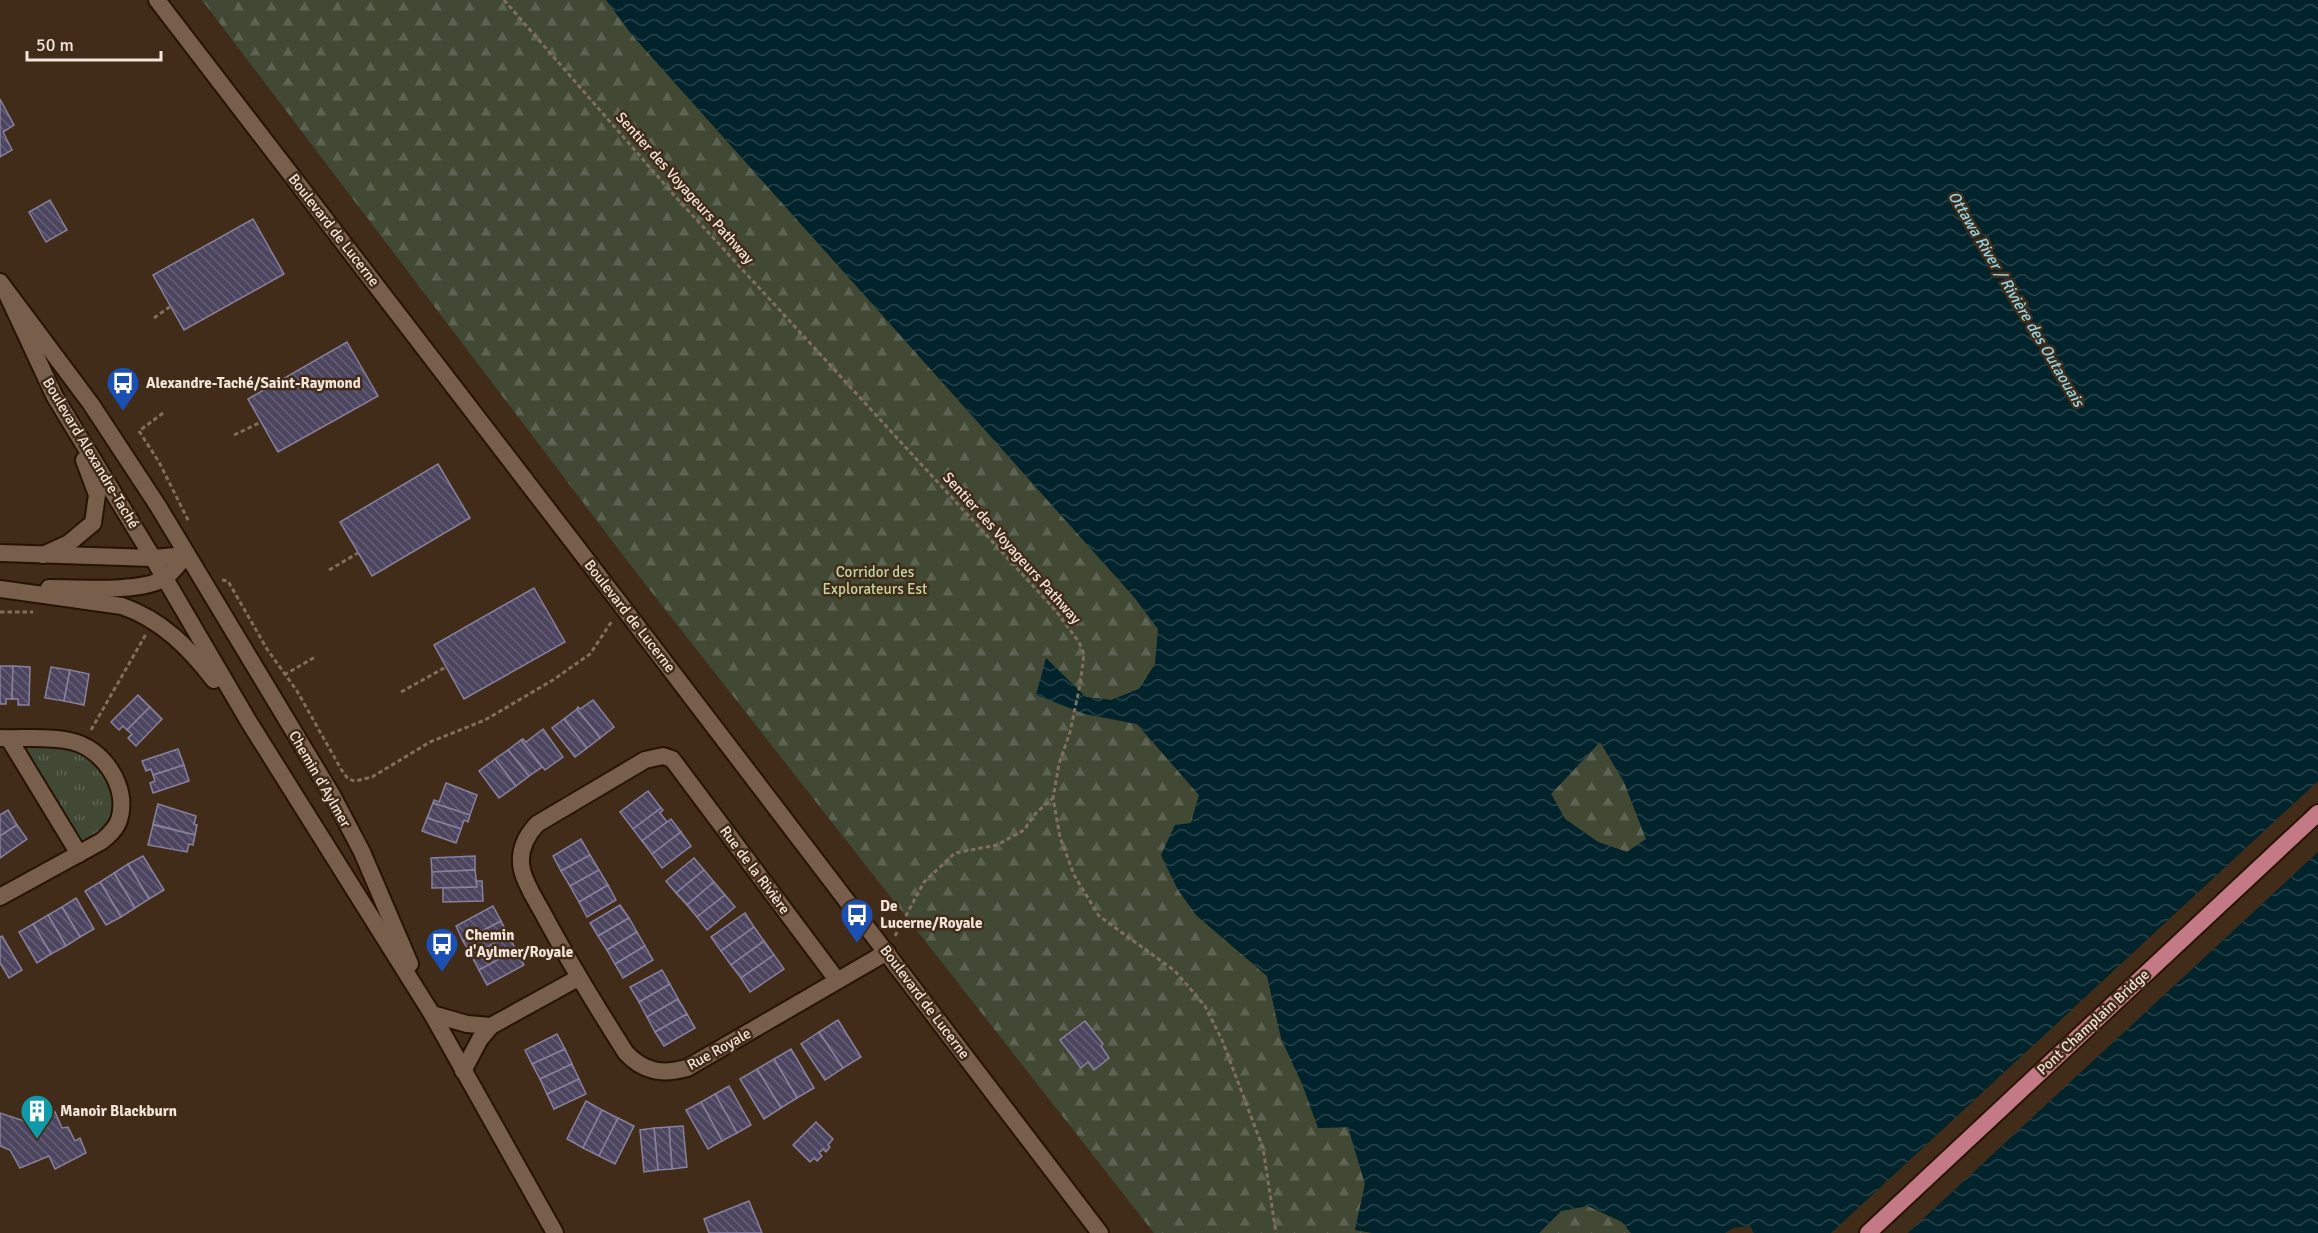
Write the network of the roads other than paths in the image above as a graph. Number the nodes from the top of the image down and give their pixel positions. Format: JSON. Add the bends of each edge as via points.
{"nodes":[{"id":1,"x":157,"y":0,"type":"edge"},
{"id":2,"x":4,"y":288,"type":"edge"},
{"id":3,"x":55,"y":397,"type":"junction"},
{"id":4,"x":0,"y":553,"type":"edge"},
{"id":5,"x":43,"y":555,"type":"junction"},
{"id":6,"x":186,"y":555,"type":"junction"},
{"id":7,"x":153,"y":558,"type":"junction"},
{"id":8,"x":165,"y":578,"type":"junction"},
{"id":9,"x":0,"y":589,"type":"edge"},
{"id":10,"x":249,"y":722,"type":"junction"},
{"id":11,"x":5,"y":739,"type":"edge"},
{"id":12,"x":672,"y":759,"type":"joint"},
{"id":13,"x":2318,"y":813,"type":"edge"},
{"id":14,"x":79,"y":854,"type":"junction"},
{"id":15,"x":0,"y":897,"type":"edge"},
{"id":16,"x":887,"y":952,"type":"junction"},
{"id":17,"x":578,"y":978,"type":"junction"},
{"id":18,"x":837,"y":980,"type":"junction"},
{"id":19,"x":432,"y":1014,"type":"junction"},
{"id":20,"x":490,"y":1026,"type":"junction"},
{"id":21,"x":464,"y":1071,"type":"junction"},
{"id":22,"x":555,"y":1233,"type":"edge"},
{"id":23,"x":1100,"y":1233,"type":"edge"},
{"id":24,"x":1868,"y":1233,"type":"edge"}],
"edges":[{"from":1,"to":16,"type":"street","name":"Boulevard de Lucerne"},
{"from":2,"to":3,"type":"street","name":"Boulevard Alexandre-Taché"},
{"from":2,"to":6,"type":"street","name":"Boulevard Alexandre-Taché","via":[[91,404]]},
{"from":3,"to":5,"type":"street","via":[[93,480],[97,506],[93,523],[82,534]]},
{"from":3,"to":7,"type":"street","name":"Boulevard Alexandre-Taché"},
{"from":4,"to":5,"type":"street"},
{"from":5,"to":7,"type":"street"},
{"from":6,"to":7,"type":"street"},
{"from":6,"to":8,"type":"street"},
{"from":6,"to":19,"type":"street","name":"Chemin d'Aylmer","via":[[332,795],[362,852]]},
{"from":7,"to":8,"type":"street","name":"Boulevard Alexandre-Taché"},
{"from":8,"to":9,"type":"street","via":[[139,586]]},
{"from":8,"to":10,"type":"street","name":"Chemin d'Aylmer"},
{"from":9,"to":10,"type":"street","via":[[122,606],[152,619],[200,662]]},
{"from":10,"to":19,"type":"street","name":"Chemin d'Aylmer"},
{"from":11,"to":14,"type":"street"},
{"from":11,"to":14,"type":"street","via":[[70,740],[94,751],[105,762],[120,789],[120,819],[102,841]]},
{"from":12,"to":17,"type":"street","name":"Rue Royale","via":[[663,756],[645,760],[537,824],[524,843],[521,857],[527,884]]},
{"from":12,"to":18,"type":"street","name":"Rue de la Rivière"},
{"from":13,"to":24,"type":"main road","name":"Pont Champlain Bridge"},
{"from":14,"to":15,"type":"street"},
{"from":16,"to":18,"type":"street","name":"Rue Royale"},
{"from":16,"to":23,"type":"street","name":"Boulevard de Lucerne"},
{"from":17,"to":18,"type":"street","name":"Rue Royale","via":[[626,1053],[648,1070],[661,1072],[687,1068]]},
{"from":17,"to":20,"type":"street"},
{"from":19,"to":20,"type":"street"},
{"from":19,"to":21,"type":"street","name":"Chemin d'Aylmer"},
{"from":20,"to":21,"type":"street"},
{"from":21,"to":22,"type":"street","name":"Chemin d'Aylmer"}]}
